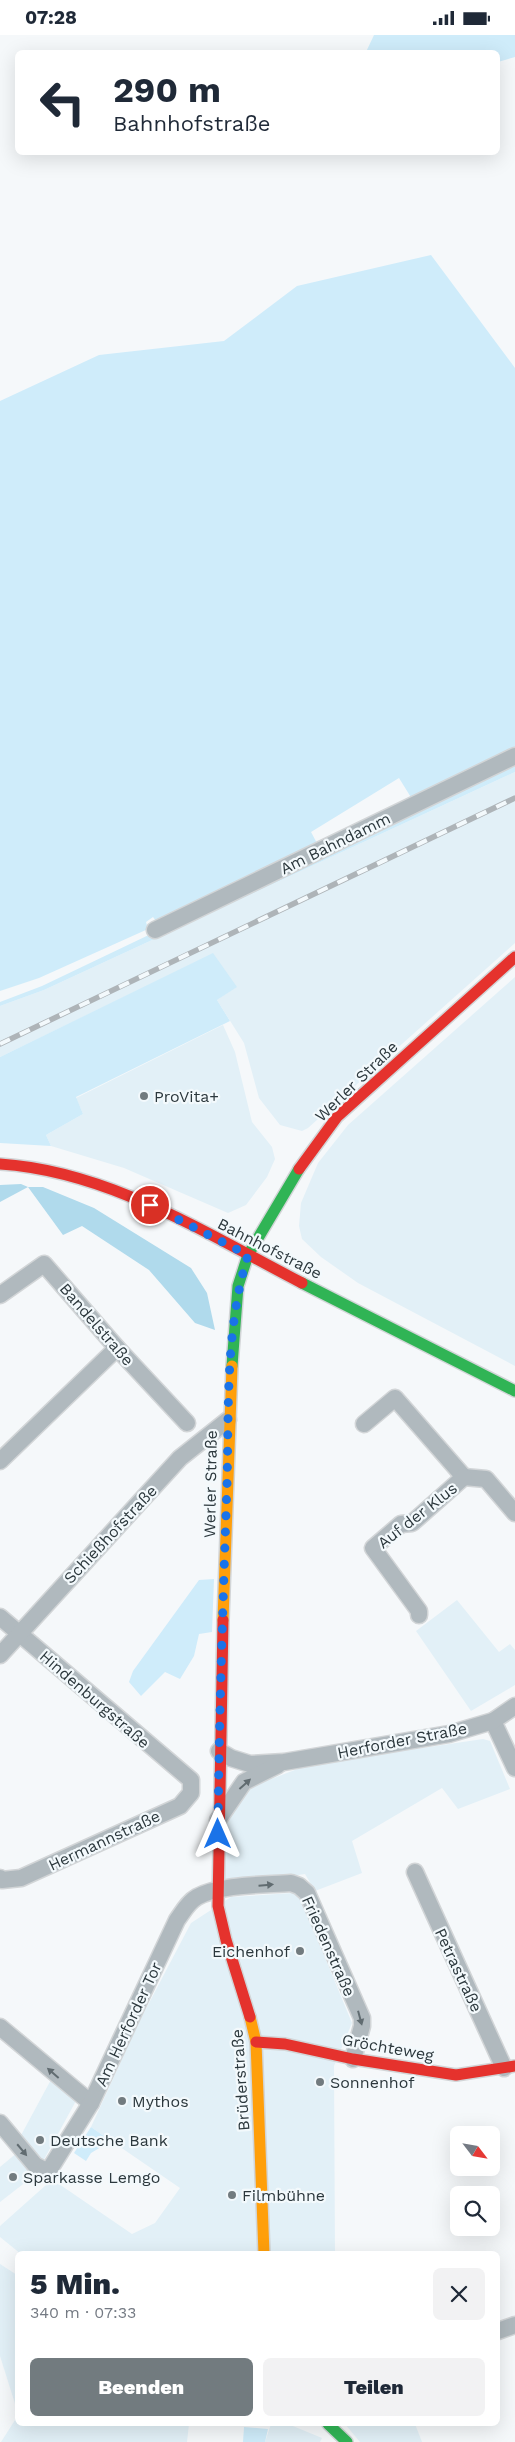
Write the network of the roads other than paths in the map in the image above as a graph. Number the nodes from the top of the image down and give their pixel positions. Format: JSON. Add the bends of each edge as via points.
{"nodes":[{"id":1,"x":515,"y":756,"type":"edge"},
{"id":2,"x":155,"y":930,"type":"dead end"},
{"id":3,"x":515,"y":957,"type":"edge"},
{"id":4,"x":0,"y":1165,"type":"edge"},
{"id":5,"x":248,"y":1255,"type":"junction"},
{"id":6,"x":0,"y":1295,"type":"edge"},
{"id":7,"x":117,"y":1348,"type":"junction"},
{"id":8,"x":515,"y":1391,"type":"edge"},
{"id":9,"x":228,"y":1421,"type":"junction"},
{"id":10,"x":187,"y":1423,"type":"dead end"},
{"id":11,"x":364,"y":1424,"type":"dead end"},
{"id":12,"x":0,"y":1461,"type":"edge"},
{"id":13,"x":464,"y":1477,"type":"junction"},
{"id":14,"x":515,"y":1513,"type":"edge"},
{"id":15,"x":419,"y":1615,"type":"dead end"},
{"id":16,"x":0,"y":1617,"type":"edge"},
{"id":17,"x":19,"y":1633,"type":"junction"},
{"id":18,"x":0,"y":1655,"type":"edge"},
{"id":19,"x":515,"y":1706,"type":"edge"},
{"id":20,"x":493,"y":1721,"type":"junction"},
{"id":21,"x":219,"y":1751,"type":"junction"},
{"id":22,"x":284,"y":1762,"type":"junction"},
{"id":23,"x":515,"y":1768,"type":"edge"},
{"id":24,"x":191,"y":1780,"type":"joint"},
{"id":25,"x":218,"y":1820,"type":"junction"},
{"id":26,"x":415,"y":1872,"type":"dead end"},
{"id":27,"x":0,"y":1878,"type":"edge"},
{"id":28,"x":218,"y":1890,"type":"junction"},
{"id":29,"x":0,"y":2027,"type":"edge"},
{"id":30,"x":256,"y":2042,"type":"junction"},
{"id":31,"x":353,"y":2059,"type":"junction"},
{"id":32,"x":510,"y":2067,"type":"edge"},
{"id":33,"x":91,"y":2103,"type":"junction"},
{"id":34,"x":0,"y":2123,"type":"edge"},
{"id":35,"x":264,"y":2251,"type":"edge"},
{"id":36,"x":515,"y":2325,"type":"edge"},
{"id":37,"x":500,"y":2330,"type":"edge"},
{"id":38,"x":330,"y":2426,"type":"edge"},
{"id":39,"x":347,"y":2442,"type":"edge"}],
"edges":[{"from":1,"to":2,"type":"street","name":"Am Bahndamm"},
{"from":3,"to":5,"type":"main road","name":"Werler Straße","via":[[337,1117],[304,1160]]},
{"from":4,"to":5,"type":"main road","name":"Bahnhofstraße","via":[[46,1169],[126,1194]]},
{"from":5,"to":8,"type":"main road","name":"Bahnhofstraße"},
{"from":5,"to":9,"type":"main road","name":"Werler Straße","via":[[238,1286]]},
{"from":6,"to":7,"type":"street","name":"Bandelstraße","via":[[44,1263]]},
{"from":7,"to":10,"type":"street","name":"Bandelstraße"},
{"from":7,"to":12,"type":"street"},
{"from":9,"to":17,"type":"street","name":"Schießhofstraße","via":[[180,1458]]},
{"from":9,"to":21,"type":"main road","name":"Werler Straße"},
{"from":11,"to":13,"type":"street","name":"Auf der Klus","via":[[395,1398]]},
{"from":13,"to":14,"type":"street","via":[[486,1479]]},
{"from":13,"to":15,"type":"street","name":"Auf der Klus","via":[[412,1523],[401,1524],[373,1548]]},
{"from":16,"to":17,"type":"street","name":"Hindenburgstraße"},
{"from":17,"to":18,"type":"street","name":"Schießhofstraße"},
{"from":17,"to":24,"type":"street","name":"Hindenburgstraße"},
{"from":19,"to":20,"type":"street","name":"Herforder Straße"},
{"from":20,"to":22,"type":"street","name":"Herforder Straße","via":[[449,1734]]},
{"from":20,"to":23,"type":"street"},
{"from":21,"to":22,"type":"street","name":"Herforder Straße","via":[[250,1764]]},
{"from":21,"to":25,"type":"main road","name":"Werler Straße"},
{"from":25,"to":22,"type":"street","name":"Herforder Straße","one_way":true,"via":[[244,1782]]},
{"from":24,"to":27,"type":"street","name":"Hermannstraße","via":[[190,1793],[180,1806],[21,1878]]},
{"from":25,"to":28,"type":"main road","name":"Brüderstraße"},
{"from":26,"to":32,"type":"street","name":"Petrastraße"},
{"from":28,"to":30,"type":"main road","name":"Brüderstraße","via":[[222,1931],[251,2015]]},
{"from":28,"to":31,"type":"street","name":"Friedenstraße","one_way":true,"via":[[292,1883],[307,1893],[362,2018]]},
{"from":28,"to":33,"type":"street","name":"Am Herforder Tor","via":[[198,1896],[177,1920]]},
{"from":33,"to":29,"type":"street","one_way":true},
{"from":30,"to":31,"type":"main road","name":"Gröchteweg","via":[[285,2044]]},
{"from":30,"to":35,"type":"main road","name":"Brüderstraße"},
{"from":31,"to":32,"type":"main road","name":"Gröchteweg","via":[[456,2075]]},
{"from":34,"to":33,"type":"street","name":"Am Herforder Tor","one_way":true,"via":[[35,2165],[48,2172]]},
{"from":36,"to":37,"type":"street"},
{"from":38,"to":39,"type":"main road"}]}
